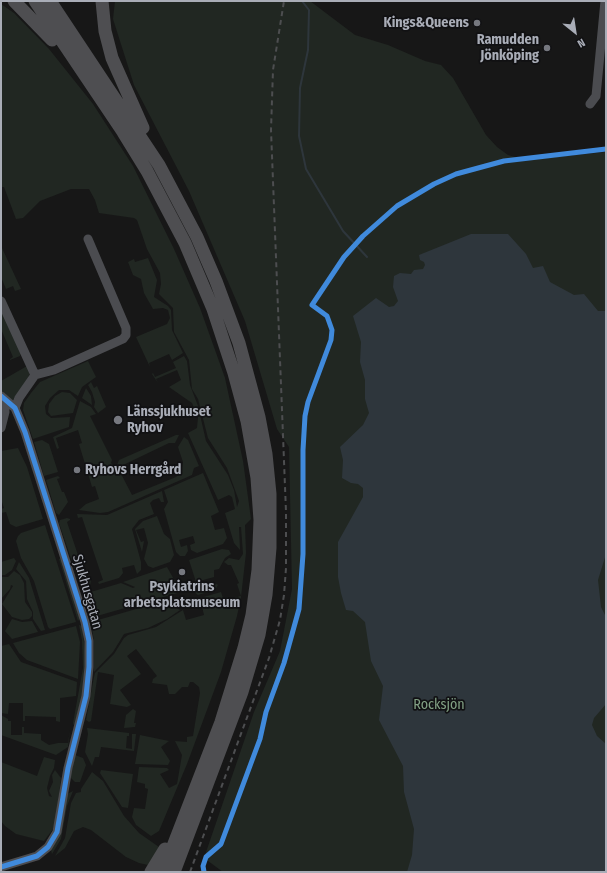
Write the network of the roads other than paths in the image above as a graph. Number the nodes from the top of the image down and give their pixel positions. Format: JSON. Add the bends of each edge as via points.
{"nodes":[{"id":1,"x":14,"y":1,"type":"edge"},
{"id":2,"x":35,"y":1,"type":"edge"},
{"id":3,"x":50,"y":1,"type":"edge"},
{"id":4,"x":102,"y":1,"type":"edge"},
{"id":5,"x":605,"y":1,"type":"edge"},
{"id":6,"x":96,"y":92,"type":"junction"},
{"id":7,"x":590,"y":104,"type":"dead end"},
{"id":8,"x":158,"y":165,"type":"junction"},
{"id":9,"x":88,"y":240,"type":"dead end"},
{"id":10,"x":1,"y":301,"type":"edge"},
{"id":11,"x":35,"y":375,"type":"junction"},
{"id":12,"x":3,"y":397,"type":"edge"},
{"id":13,"x":15,"y":408,"type":"junction"},
{"id":14,"x":1,"y":428,"type":"edge"},
{"id":15,"x":191,"y":800,"type":"junction"},
{"id":16,"x":189,"y":836,"type":"junction"},
{"id":17,"x":1,"y":867,"type":"edge"},
{"id":18,"x":152,"y":872,"type":"edge"},
{"id":19,"x":163,"y":872,"type":"edge"},
{"id":20,"x":174,"y":872,"type":"edge"},
{"id":21,"x":180,"y":872,"type":"edge"}],
"edges":[{"from":1,"to":6,"type":"highway","via":[[38,23]]},
{"from":2,"to":6,"type":"highway"},
{"from":3,"to":8,"type":"highway"},
{"from":4,"to":8,"type":"highway","via":[[105,31],[112,58]]},
{"from":5,"to":7,"type":"street","via":[[596,96]]},
{"from":6,"to":15,"type":"highway","via":[[147,171],[196,266],[234,373],[248,427],[257,478],[260,520],[252,615],[233,688]]},
{"from":8,"to":16,"type":"highway","via":[[205,254],[238,343],[266,454],[270,502],[269,571],[259,635],[242,692]]},
{"from":9,"to":11,"type":"street","via":[[126,328],[126,335],[123,339],[54,370]]},
{"from":10,"to":11,"type":"street"},
{"from":11,"to":13,"type":"street"},
{"from":12,"to":13,"type":"street","name":"Sjukhusgatan"},
{"from":12,"to":14,"type":"street","via":[[5,412]]},
{"from":13,"to":17,"type":"street","name":"Sjukhusgatan","via":[[83,613],[89,641],[89,667],[86,696],[68,768],[57,832],[48,847],[37,856]]},
{"from":15,"to":18,"type":"highway"},
{"from":15,"to":19,"type":"highway"},
{"from":16,"to":20,"type":"highway"},
{"from":16,"to":21,"type":"highway"}]}
